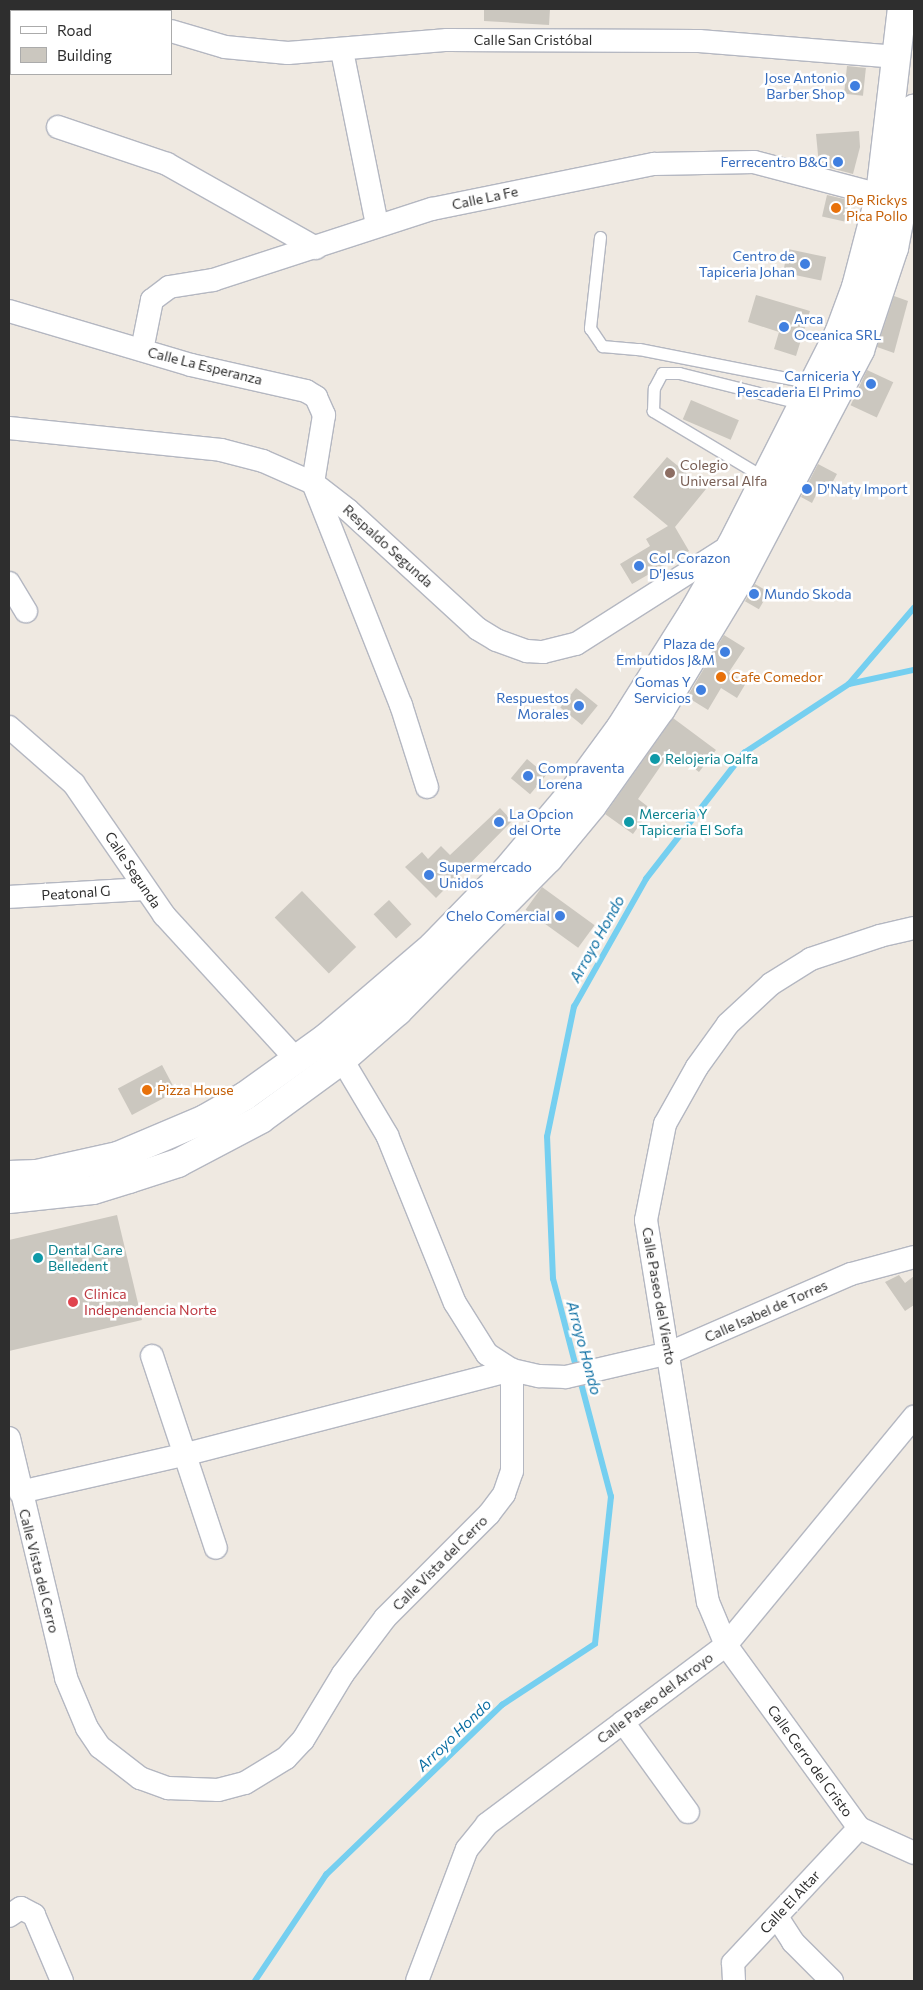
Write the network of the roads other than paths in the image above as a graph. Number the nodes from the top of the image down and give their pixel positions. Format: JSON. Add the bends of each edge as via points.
{"nodes":[{"id":1,"x":902,"y":9,"type":"edge"},
{"id":2,"x":172,"y":31,"type":"edge"},
{"id":3,"x":342,"y":51,"type":"junction"},
{"id":4,"x":897,"y":57,"type":"junction"},
{"id":5,"x":914,"y":110,"type":"edge"},
{"id":6,"x":58,"y":127,"type":"dead end"},
{"id":7,"x":904,"y":147,"type":"edge"},
{"id":8,"x":880,"y":195,"type":"junction"},
{"id":9,"x":377,"y":225,"type":"junction"},
{"id":10,"x":600,"y":237,"type":"dead end"},
{"id":11,"x":316,"y":248,"type":"junction"},
{"id":12,"x":9,"y":311,"type":"edge"},
{"id":13,"x":142,"y":350,"type":"junction"},
{"id":14,"x":815,"y":401,"type":"junction"},
{"id":15,"x":9,"y":428,"type":"edge"},
{"id":16,"x":765,"y":478,"type":"junction"},
{"id":17,"x":313,"y":483,"type":"junction"},
{"id":18,"x":731,"y":546,"type":"junction"},
{"id":19,"x":9,"y":583,"type":"edge"},
{"id":20,"x":26,"y":611,"type":"dead end"},
{"id":21,"x":9,"y":727,"type":"edge"},
{"id":22,"x":427,"y":787,"type":"dead end"},
{"id":23,"x":143,"y":888,"type":"junction"},
{"id":24,"x":9,"y":897,"type":"edge"},
{"id":25,"x":914,"y":928,"type":"edge"},
{"id":26,"x":327,"y":1037,"type":"junction"},
{"id":27,"x":343,"y":1059,"type":"junction"},
{"id":28,"x":297,"y":1060,"type":"junction"},
{"id":29,"x":9,"y":1175,"type":"edge"},
{"id":30,"x":9,"y":1199,"type":"edge"},
{"id":31,"x":914,"y":1257,"type":"edge"},
{"id":32,"x":669,"y":1353,"type":"junction"},
{"id":33,"x":152,"y":1356,"type":"dead end"},
{"id":34,"x":512,"y":1370,"type":"junction"},
{"id":35,"x":914,"y":1417,"type":"edge"},
{"id":36,"x":9,"y":1438,"type":"edge"},
{"id":37,"x":182,"y":1455,"type":"junction"},
{"id":38,"x":20,"y":1492,"type":"junction"},
{"id":39,"x":216,"y":1548,"type":"dead end"},
{"id":40,"x":726,"y":1645,"type":"junction"},
{"id":41,"x":623,"y":1722,"type":"junction"},
{"id":42,"x":688,"y":1812,"type":"dead end"},
{"id":43,"x":860,"y":1828,"type":"junction"},
{"id":44,"x":914,"y":1853,"type":"edge"},
{"id":45,"x":15,"y":1912,"type":"edge"},
{"id":46,"x":777,"y":1917,"type":"junction"},
{"id":47,"x":62,"y":1981,"type":"edge"},
{"id":48,"x":416,"y":1981,"type":"edge"},
{"id":49,"x":734,"y":1981,"type":"edge"},
{"id":50,"x":832,"y":1981,"type":"edge"}],
"edges":[{"from":1,"to":4,"type":"main road"},
{"from":2,"to":3,"type":"street","name":"Calle San Cristóbal","via":[[225,47],[288,54]]},
{"from":3,"to":4,"type":"street","name":"Calle San Cristóbal","via":[[447,40],[689,41]]},
{"from":3,"to":9,"type":"street"},
{"from":4,"to":7,"type":"main road"},
{"from":5,"to":7,"type":"main road"},
{"from":6,"to":11,"type":"street","via":[[167,164]]},
{"from":7,"to":8,"type":"main road"},
{"from":7,"to":14,"type":"main road","via":[[904,196],[877,308],[860,350]]},
{"from":8,"to":9,"type":"street","name":"Calle La Fe","via":[[754,162],[654,164],[432,209]]},
{"from":8,"to":14,"type":"main road","via":[[856,287]]},
{"from":9,"to":11,"type":"street","name":"Calle La Fe"},
{"from":10,"to":14,"type":"lane","via":[[590,328],[602,346],[639,349]]},
{"from":11,"to":13,"type":"street","name":"Calle La Fe","via":[[212,280],[169,287],[159,292],[152,300]]},
{"from":12,"to":13,"type":"street","name":"Calle La Esperanza"},
{"from":13,"to":17,"type":"street","name":"Calle La Esperanza","via":[[306,390],[316,397],[324,415]]},
{"from":14,"to":16,"type":"main road"},
{"from":14,"to":16,"type":"lane","via":[[679,373],[662,373],[654,388],[653,411]]},
{"from":14,"to":27,"type":"main road","via":[[740,577],[627,761],[535,872],[398,1011]]},
{"from":15,"to":17,"type":"street","name":"Respaldo Segunda","via":[[221,450],[263,461]]},
{"from":16,"to":18,"type":"main road"},
{"from":17,"to":18,"type":"street","name":"Respaldo Segunda","via":[[348,510],[478,629],[496,640],[527,651],[544,652],[576,644]]},
{"from":17,"to":22,"type":"street","via":[[401,705]]},
{"from":18,"to":26,"type":"main road","via":[[657,671],[577,788],[466,913],[383,992]]},
{"from":19,"to":20,"type":"street"},
{"from":21,"to":23,"type":"street","name":"Calle Segunda","via":[[74,784]]},
{"from":23,"to":24,"type":"street","name":"Peatonal G"},
{"from":23,"to":28,"type":"street","name":"Calle Segunda"},
{"from":25,"to":32,"type":"street","name":"Calle Paseo del Viento","via":[[811,959],[771,984],[728,1024],[697,1067],[664,1124],[646,1220]]},
{"from":26,"to":27,"type":"street"},
{"from":26,"to":28,"type":"main road"},
{"from":27,"to":30,"type":"main road","via":[[261,1119],[178,1163],[94,1190]]},
{"from":27,"to":34,"type":"street","via":[[387,1135],[455,1303],[487,1354]]},
{"from":28,"to":29,"type":"main road","via":[[245,1096],[155,1142],[85,1165],[37,1174]]},
{"from":31,"to":32,"type":"street","name":"Calle Isabel de Torres","via":[[851,1274]]},
{"from":32,"to":34,"type":"street","name":"Calle Isabel de Torres","via":[[566,1377]]},
{"from":32,"to":40,"type":"street","name":"Calle Paseo del Viento","via":[[708,1602]]},
{"from":33,"to":37,"type":"street"},
{"from":34,"to":37,"type":"street","name":"Calle Vista del Cerro"},
{"from":34,"to":38,"type":"street","name":"Calle Vista del Cerro","via":[[512,1471],[504,1494],[489,1514],[385,1618],[343,1674],[303,1740],[286,1758],[245,1783],[193,1791],[168,1788],[140,1778],[100,1747],[87,1728],[66,1678]]},
{"from":35,"to":40,"type":"street","name":"Calle Paseo del Arroyo"},
{"from":36,"to":38,"type":"street","name":"Calle Vista del Cerro"},
{"from":37,"to":38,"type":"street","name":"Calle Vista del Cerro"},
{"from":37,"to":39,"type":"street"},
{"from":40,"to":41,"type":"street","name":"Calle Paseo del Arroyo"},
{"from":40,"to":43,"type":"street","name":"Calle Cerro del Cristo"},
{"from":41,"to":42,"type":"street"},
{"from":41,"to":48,"type":"street","name":"Calle Paseo del Arroyo","via":[[482,1830],[467,1849]]},
{"from":43,"to":44,"type":"street","name":"Calle Cerro del Cristo"},
{"from":43,"to":46,"type":"street","name":"Calle El Altar"},
{"from":45,"to":47,"type":"street","via":[[34,1915]]},
{"from":46,"to":49,"type":"street","name":"Calle El Altar","via":[[734,1964]]},
{"from":46,"to":50,"type":"street","via":[[793,1942]]}]}
